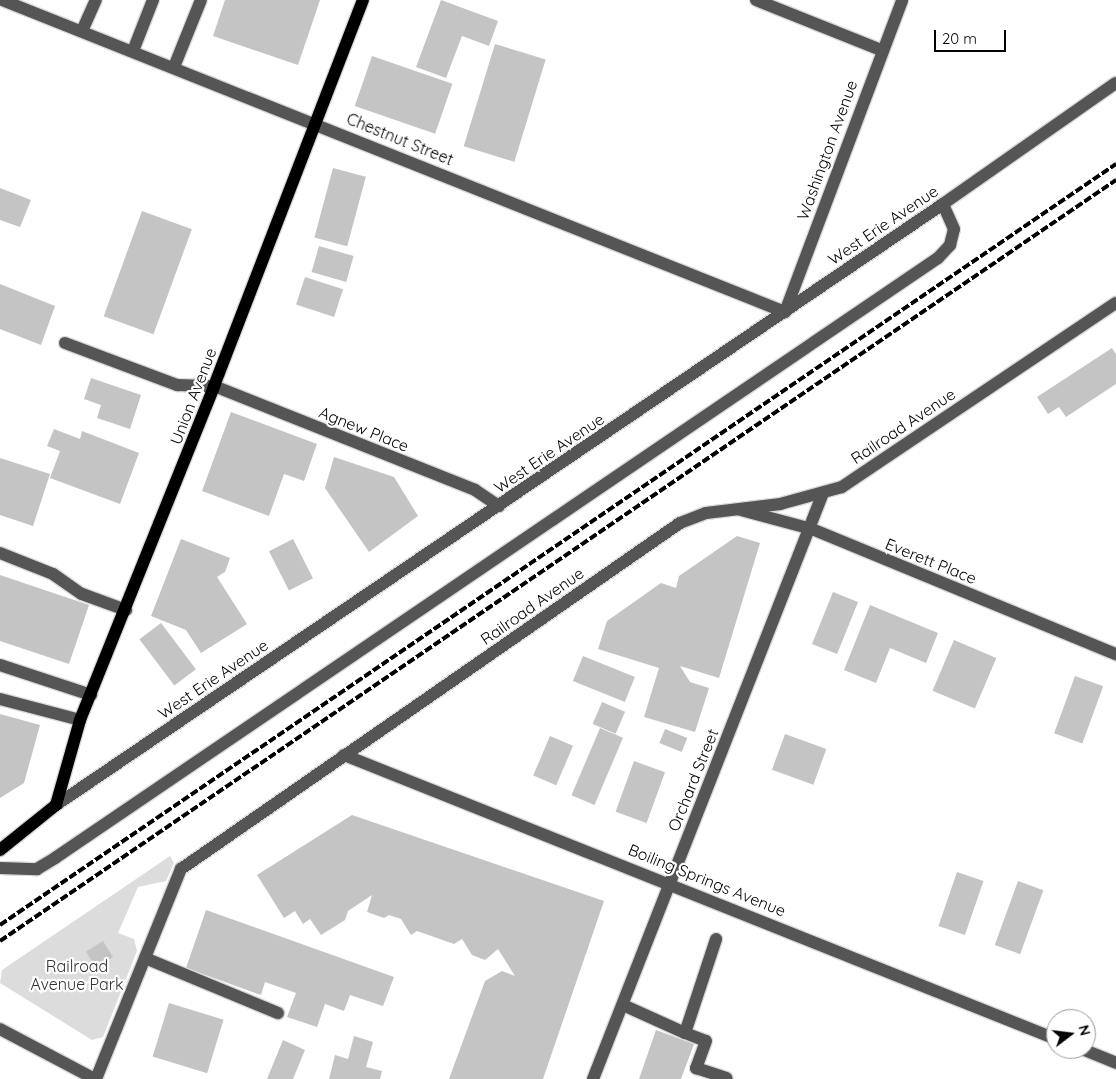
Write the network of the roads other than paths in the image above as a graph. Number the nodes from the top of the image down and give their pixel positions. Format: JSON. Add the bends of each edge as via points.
{"nodes":[{"id":1,"x":2,"y":0,"type":"edge"},
{"id":2,"x":96,"y":0,"type":"edge"},
{"id":3,"x":153,"y":0,"type":"edge"},
{"id":4,"x":201,"y":0,"type":"edge"},
{"id":5,"x":363,"y":0,"type":"edge"},
{"id":6,"x":756,"y":0,"type":"edge"},
{"id":7,"x":902,"y":0,"type":"edge"},
{"id":8,"x":82,"y":32,"type":"junction"},
{"id":9,"x":881,"y":50,"type":"junction"},
{"id":10,"x":133,"y":51,"type":"junction"},
{"id":11,"x":174,"y":67,"type":"junction"},
{"id":12,"x":1116,"y":83,"type":"edge"},
{"id":13,"x":316,"y":122,"type":"junction"},
{"id":14,"x":943,"y":204,"type":"junction"},
{"id":15,"x":1116,"y":303,"type":"edge"},
{"id":16,"x":785,"y":312,"type":"junction"},
{"id":17,"x":65,"y":343,"type":"dead end"},
{"id":18,"x":214,"y":386,"type":"junction"},
{"id":19,"x":823,"y":494,"type":"junction"},
{"id":20,"x":499,"y":506,"type":"junction"},
{"id":21,"x":731,"y":508,"type":"junction"},
{"id":22,"x":812,"y":529,"type":"junction"},
{"id":23,"x":0,"y":553,"type":"edge"},
{"id":24,"x":126,"y":610,"type":"junction"},
{"id":25,"x":1116,"y":654,"type":"edge"},
{"id":26,"x":0,"y":665,"type":"edge"},
{"id":27,"x":91,"y":694,"type":"junction"},
{"id":28,"x":0,"y":699,"type":"edge"},
{"id":29,"x":80,"y":720,"type":"junction"},
{"id":30,"x":344,"y":755,"type":"junction"},
{"id":31,"x":56,"y":805,"type":"junction"},
{"id":32,"x":0,"y":838,"type":"edge"},
{"id":33,"x":0,"y":850,"type":"edge"},
{"id":34,"x":0,"y":868,"type":"edge"},
{"id":35,"x":669,"y":882,"type":"junction"},
{"id":36,"x":716,"y":939,"type":"dead end"},
{"id":37,"x":144,"y":958,"type":"junction"},
{"id":38,"x":624,"y":1005,"type":"junction"},
{"id":39,"x":278,"y":1013,"type":"dead end"},
{"id":40,"x":0,"y":1029,"type":"edge"},
{"id":41,"x":685,"y":1033,"type":"junction"},
{"id":42,"x":1046,"y":1034,"type":"edge"},
{"id":43,"x":1096,"y":1055,"type":"edge"},
{"id":44,"x":1116,"y":1063,"type":"edge"},
{"id":45,"x":726,"y":1078,"type":"edge"},
{"id":46,"x":96,"y":1079,"type":"edge"},
{"id":47,"x":593,"y":1079,"type":"edge"}],
"edges":[{"from":1,"to":8,"type":"street","name":"Chestnut Street"},
{"from":2,"to":8,"type":"street"},
{"from":3,"to":10,"type":"street"},
{"from":4,"to":11,"type":"street"},
{"from":5,"to":13,"type":"main road","name":"Union Avenue"},
{"from":6,"to":9,"type":"street"},
{"from":7,"to":9,"type":"street","name":"Washington Avenue"},
{"from":8,"to":10,"type":"street","name":"Chestnut Street"},
{"from":9,"to":16,"type":"street","name":"Washington Avenue"},
{"from":10,"to":11,"type":"street","name":"Chestnut Street"},
{"from":11,"to":13,"type":"street","name":"Chestnut Street"},
{"from":12,"to":14,"type":"street","name":"West Erie Avenue"},
{"from":13,"to":16,"type":"street","name":"Chestnut Street"},
{"from":13,"to":18,"type":"main road","name":"Union Avenue"},
{"from":14,"to":16,"type":"street","name":"West Erie Avenue"},
{"from":14,"to":34,"type":"street","via":[[954,229],[950,245],[938,258],[74,845],[37,869]]},
{"from":15,"to":19,"type":"street","name":"Railroad Avenue","via":[[842,486]]},
{"from":16,"to":20,"type":"street","name":"West Erie Avenue"},
{"from":17,"to":18,"type":"street","via":[[177,385]]},
{"from":18,"to":20,"type":"street","name":"Agnew Place","via":[[475,490]]},
{"from":18,"to":24,"type":"main road","name":"Union Avenue"},
{"from":19,"to":21,"type":"street","name":"Railroad Avenue","via":[[780,504]]},
{"from":19,"to":22,"type":"street","name":"Orchard Street"},
{"from":20,"to":31,"type":"street","name":"West Erie Avenue"},
{"from":21,"to":22,"type":"street","name":"Everett Place"},
{"from":21,"to":30,"type":"street","name":"Railroad Avenue","via":[[706,513],[680,524]]},
{"from":22,"to":25,"type":"street","name":"Everett Place"},
{"from":22,"to":35,"type":"street","name":"Orchard Street"},
{"from":23,"to":24,"type":"street","via":[[53,574],[82,594]]},
{"from":24,"to":27,"type":"main road","name":"Union Avenue"},
{"from":26,"to":27,"type":"street"},
{"from":27,"to":29,"type":"main road","name":"Union Avenue"},
{"from":28,"to":29,"type":"street"},
{"from":29,"to":31,"type":"main road","name":"Union Avenue"},
{"from":30,"to":35,"type":"street","name":"Boiling Springs Avenue"},
{"from":30,"to":37,"type":"street","name":"Railroad Avenue","via":[[181,869]]},
{"from":31,"to":32,"type":"main road"},
{"from":31,"to":33,"type":"main road","name":"West Erie Avenue"},
{"from":35,"to":38,"type":"street","name":"Orchard Street"},
{"from":35,"to":42,"type":"street","name":"Boiling Springs Avenue"},
{"from":36,"to":41,"type":"street"},
{"from":37,"to":39,"type":"street"},
{"from":37,"to":46,"type":"street","name":"Railroad Avenue"},
{"from":38,"to":41,"type":"street"},
{"from":38,"to":47,"type":"street","name":"Orchard Street"},
{"from":40,"to":46,"type":"street"},
{"from":41,"to":45,"type":"street","via":[[706,1041],[696,1068]]},
{"from":43,"to":44,"type":"street"}]}
